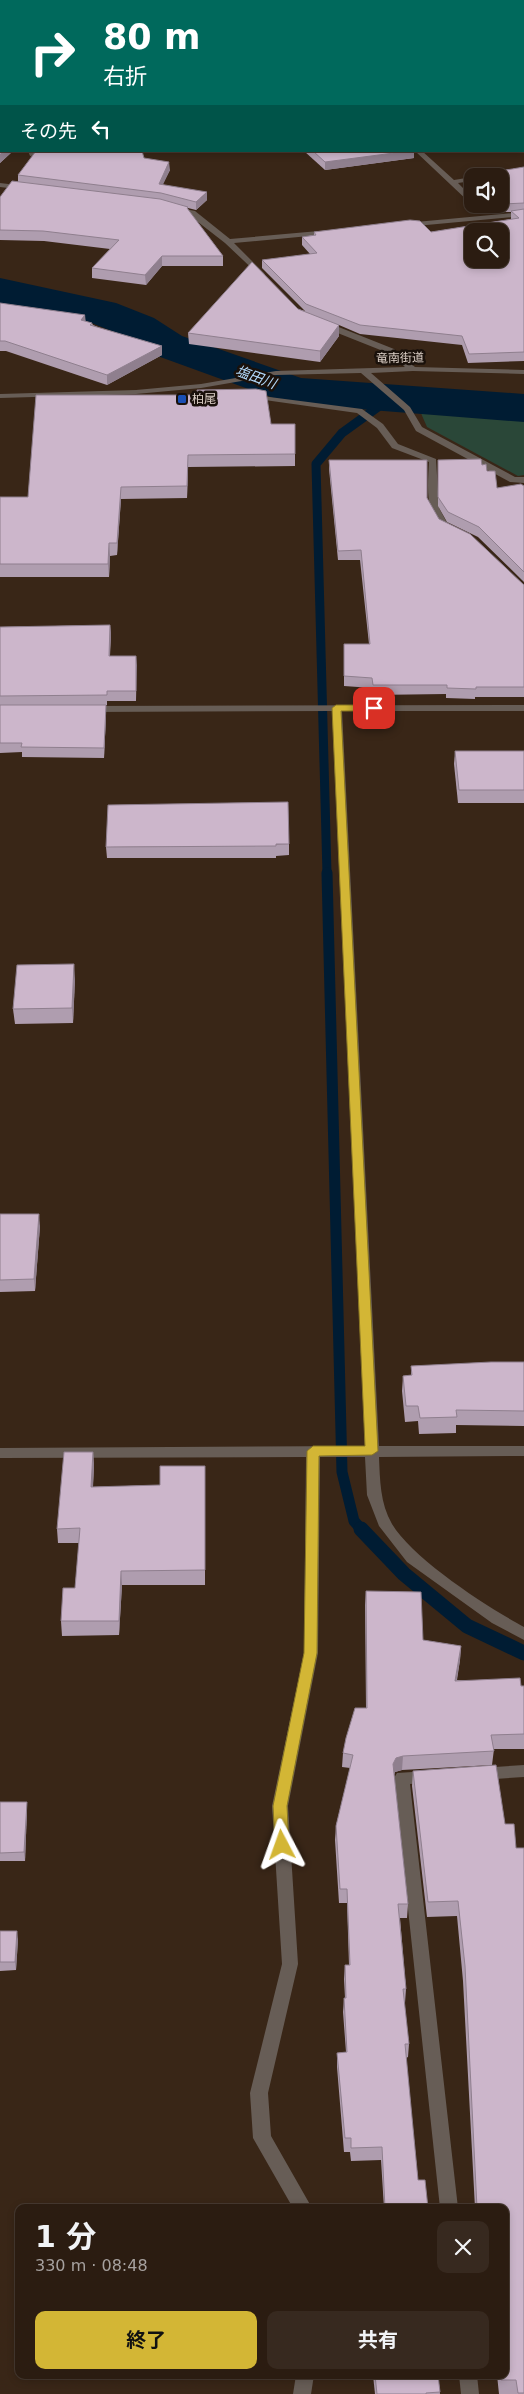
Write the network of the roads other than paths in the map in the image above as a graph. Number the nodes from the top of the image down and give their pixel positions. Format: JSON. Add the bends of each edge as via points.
{"nodes":[{"id":1,"x":419,"y":152,"type":"edge"},
{"id":2,"x":464,"y":180,"type":"edge"},
{"id":3,"x":452,"y":182,"type":"junction"},
{"id":4,"x":0,"y":185,"type":"edge"},
{"id":5,"x":34,"y":189,"type":"edge"},
{"id":6,"x":464,"y":193,"type":"edge"},
{"id":7,"x":168,"y":207,"type":"edge"},
{"id":8,"x":488,"y":213,"type":"edge"},
{"id":9,"x":524,"y":214,"type":"edge"},
{"id":10,"x":492,"y":217,"type":"junction"},
{"id":11,"x":394,"y":226,"type":"edge"},
{"id":12,"x":336,"y":231,"type":"edge"},
{"id":13,"x":228,"y":241,"type":"junction"},
{"id":14,"x":268,"y":282,"type":"edge"},
{"id":15,"x":311,"y":320,"type":"edge"},
{"id":16,"x":413,"y":369,"type":"junction"},
{"id":17,"x":364,"y":371,"type":"junction"},
{"id":18,"x":524,"y":372,"type":"edge"},
{"id":19,"x":202,"y":386,"type":"junction"},
{"id":20,"x":0,"y":396,"type":"edge"},
{"id":21,"x":513,"y":480,"type":"junction"},
{"id":22,"x":524,"y":480,"type":"edge"},
{"id":23,"x":524,"y":491,"type":"edge"},
{"id":24,"x":459,"y":532,"type":"edge"},
{"id":25,"x":336,"y":708,"type":"junction"},
{"id":26,"x":524,"y":708,"type":"edge"},
{"id":27,"x":79,"y":709,"type":"edge"},
{"id":28,"x":313,"y":1451,"type":"junction"},
{"id":29,"x":372,"y":1451,"type":"junction"},
{"id":30,"x":524,"y":1451,"type":"edge"},
{"id":31,"x":0,"y":1453,"type":"edge"},
{"id":32,"x":524,"y":1634,"type":"edge"},
{"id":33,"x":524,"y":1771,"type":"edge"},
{"id":34,"x":468,"y":1775,"type":"edge"},
{"id":35,"x":440,"y":1776,"type":"edge"},
{"id":36,"x":301,"y":2204,"type":"edge"},
{"id":37,"x":449,"y":2204,"type":"edge"},
{"id":38,"x":304,"y":2379,"type":"edge"},
{"id":39,"x":468,"y":2379,"type":"edge"},
{"id":40,"x":302,"y":2394,"type":"edge"},
{"id":41,"x":470,"y":2394,"type":"edge"}],
"edges":[{"from":1,"to":3,"type":"street"},
{"from":2,"to":3,"type":"street"},
{"from":3,"to":6,"type":"street"},
{"from":4,"to":5,"type":"street"},
{"from":7,"to":13,"type":"street","via":[[192,213]]},
{"from":8,"to":10,"type":"street"},
{"from":9,"to":10,"type":"street"},
{"from":10,"to":11,"type":"street"},
{"from":12,"to":13,"type":"street"},
{"from":13,"to":14,"type":"street"},
{"from":15,"to":16,"type":"street","via":[[391,350]]},
{"from":16,"to":17,"type":"street","name":"竜南街道"},
{"from":16,"to":18,"type":"street","name":"竜南街道"},
{"from":17,"to":19,"type":"street","name":"竜南街道","via":[[276,373]]},
{"from":17,"to":21,"type":"street","via":[[407,409],[419,429]]},
{"from":19,"to":20,"type":"street","via":[[136,392]]},
{"from":19,"to":24,"type":"street","via":[[274,400],[359,411],[380,426],[395,446],[433,461],[432,507],[443,525]]},
{"from":21,"to":22,"type":"street"},
{"from":21,"to":23,"type":"street"},
{"from":25,"to":26,"type":"street"},
{"from":25,"to":27,"type":"street"},
{"from":25,"to":29,"type":"street"},
{"from":28,"to":29,"type":"street"},
{"from":28,"to":31,"type":"street"},
{"from":28,"to":36,"type":"street","via":[[311,1653],[280,1806],[290,1964],[259,2093],[262,2138]]},
{"from":29,"to":30,"type":"street"},
{"from":29,"to":32,"type":"street","via":[[374,1495],[386,1526],[412,1558],[497,1619]]},
{"from":33,"to":34,"type":"street"},
{"from":35,"to":37,"type":"street","via":[[402,1778]]},
{"from":38,"to":40,"type":"street"},
{"from":39,"to":41,"type":"street"}]}
